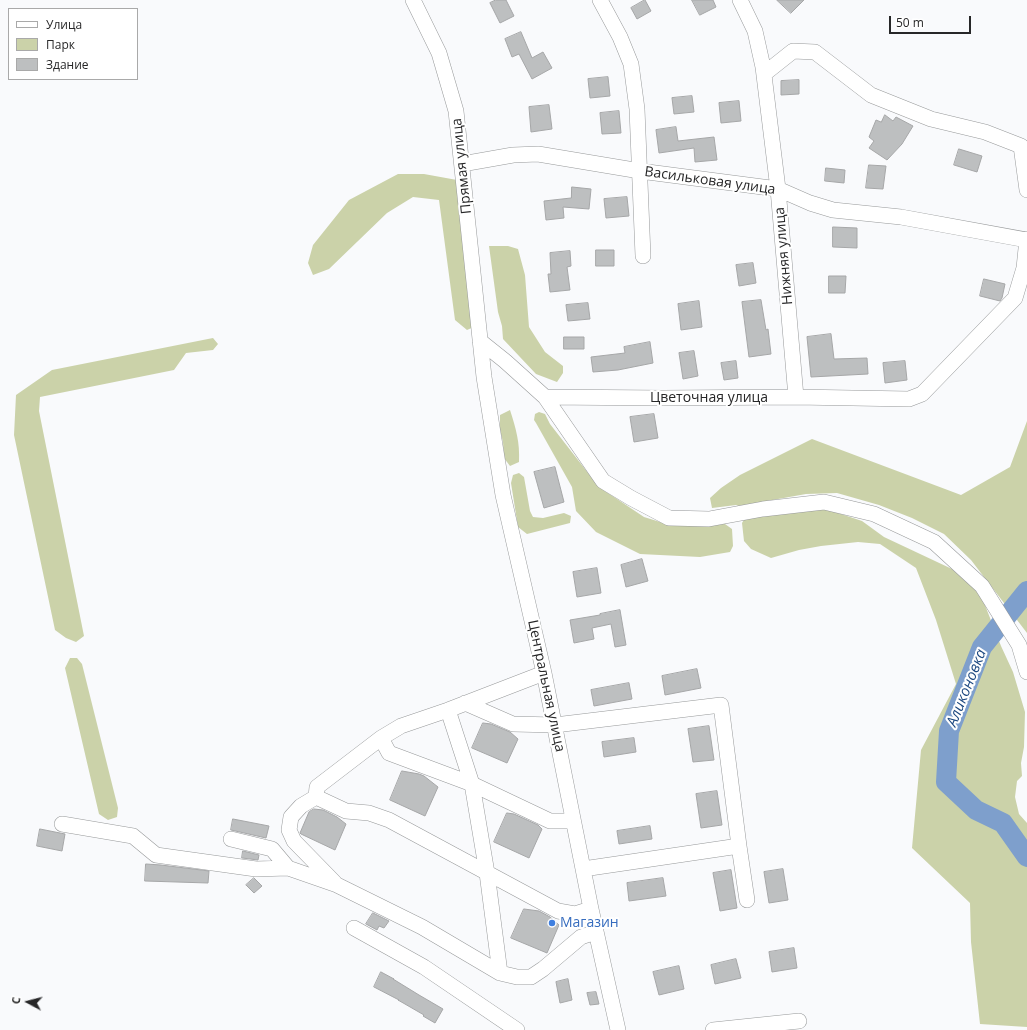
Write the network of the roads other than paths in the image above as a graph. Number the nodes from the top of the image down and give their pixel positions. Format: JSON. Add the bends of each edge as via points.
{"nodes":[{"id":1,"x":413,"y":0,"type":"edge"},
{"id":2,"x":600,"y":0,"type":"edge"},
{"id":3,"x":740,"y":0,"type":"edge"},
{"id":4,"x":764,"y":74,"type":"junction"},
{"id":5,"x":462,"y":164,"type":"junction"},
{"id":6,"x":640,"y":171,"type":"junction"},
{"id":7,"x":778,"y":189,"type":"junction"},
{"id":8,"x":1027,"y":190,"type":"edge"},
{"id":9,"x":1027,"y":239,"type":"edge"},
{"id":10,"x":644,"y":256,"type":"dead end"},
{"id":11,"x":480,"y":340,"type":"junction"},
{"id":12,"x":545,"y":397,"type":"junction"},
{"id":13,"x":796,"y":397,"type":"junction"},
{"id":14,"x":1027,"y":672,"type":"edge"},
{"id":15,"x":544,"y":673,"type":"junction"},
{"id":16,"x":465,"y":703,"type":"junction"},
{"id":17,"x":448,"y":710,"type":"junction"},
{"id":18,"x":555,"y":725,"type":"junction"},
{"id":19,"x":381,"y":738,"type":"junction"},
{"id":20,"x":472,"y":784,"type":"junction"},
{"id":21,"x":316,"y":797,"type":"junction"},
{"id":22,"x":573,"y":821,"type":"junction"},
{"id":23,"x":62,"y":824,"type":"dead end"},
{"id":24,"x":232,"y":839,"type":"dead end"},
{"id":25,"x":739,"y":846,"type":"junction"},
{"id":26,"x":288,"y":868,"type":"junction"},
{"id":27,"x":583,"y":869,"type":"junction"},
{"id":28,"x":487,"y":874,"type":"junction"},
{"id":29,"x":337,"y":885,"type":"junction"},
{"id":30,"x":747,"y":900,"type":"dead end"},
{"id":31,"x":592,"y":909,"type":"junction"},
{"id":32,"x":354,"y":928,"type":"dead end"},
{"id":33,"x":596,"y":932,"type":"junction"},
{"id":34,"x":500,"y":973,"type":"junction"},
{"id":35,"x":799,"y":1021,"type":"edge"},
{"id":36,"x":737,"y":1029,"type":"edge"},
{"id":37,"x":517,"y":1030,"type":"edge"},
{"id":38,"x":618,"y":1030,"type":"edge"},
{"id":39,"x":713,"y":1030,"type":"edge"}],
"edges":[{"from":1,"to":5,"type":"street","name":"Прямая улица","via":[[439,53],[456,111]]},
{"from":2,"to":6,"type":"street","via":[[620,37],[630,64],[637,109]]},
{"from":3,"to":4,"type":"street","name":"Нижняя улица","via":[[755,32]]},
{"from":4,"to":7,"type":"street","name":"Нижняя улица"},
{"from":4,"to":8,"type":"street","via":[[793,51],[815,52],[871,95],[931,119],[985,132],[1021,146]]},
{"from":5,"to":6,"type":"street","name":"Васильковая улица","via":[[513,155],[538,154]]},
{"from":5,"to":11,"type":"street","name":"Прямая улица"},
{"from":6,"to":7,"type":"street","name":"Васильковая улица"},
{"from":6,"to":10,"type":"street"},
{"from":7,"to":9,"type":"street","name":"Васильковая улица","via":[[833,210],[901,217]]},
{"from":7,"to":13,"type":"street","name":"Нижняя улица"},
{"from":9,"to":13,"type":"street","name":"Цветочная улица","via":[[1024,268],[1015,298],[922,394],[909,399]]},
{"from":11,"to":12,"type":"street"},
{"from":11,"to":15,"type":"street","name":"Центральная улица","via":[[503,495]]},
{"from":12,"to":13,"type":"street","name":"Цветочная улица"},
{"from":12,"to":14,"type":"street","via":[[603,481],[669,518],[709,519],[763,508],[824,502],[874,514],[934,542],[982,586],[1019,645]]},
{"from":15,"to":16,"type":"street"},
{"from":15,"to":18,"type":"street","name":"Центральная улица"},
{"from":16,"to":17,"type":"street"},
{"from":16,"to":18,"type":"street","via":[[513,724]]},
{"from":17,"to":19,"type":"street","via":[[401,726]]},
{"from":17,"to":20,"type":"street"},
{"from":18,"to":22,"type":"street","name":"Центральная улица"},
{"from":18,"to":25,"type":"street","via":[[720,705]]},
{"from":19,"to":20,"type":"street","via":[[389,753]]},
{"from":19,"to":21,"type":"street","via":[[317,788]]},
{"from":20,"to":22,"type":"street","via":[[550,821]]},
{"from":20,"to":28,"type":"street"},
{"from":21,"to":28,"type":"street","via":[[346,812],[369,813],[389,820]]},
{"from":21,"to":29,"type":"street","via":[[301,806],[291,818],[289,830],[294,841]]},
{"from":22,"to":27,"type":"street","name":"Центральная улица"},
{"from":23,"to":26,"type":"street","via":[[133,836],[156,855],[256,869]]},
{"from":24,"to":26,"type":"street","via":[[272,849]]},
{"from":25,"to":27,"type":"street"},
{"from":25,"to":30,"type":"street"},
{"from":26,"to":29,"type":"street"},
{"from":27,"to":31,"type":"street","name":"Центральная улица"},
{"from":28,"to":31,"type":"street","via":[[558,911],[575,914]]},
{"from":28,"to":34,"type":"street"},
{"from":29,"to":34,"type":"street","via":[[422,927]]},
{"from":31,"to":33,"type":"street","name":"Центральная улица"},
{"from":32,"to":37,"type":"street","via":[[424,967]]},
{"from":33,"to":34,"type":"street","via":[[581,937],[531,977],[517,978]]},
{"from":33,"to":38,"type":"street","name":"Центральная улица"},
{"from":35,"to":36,"type":"street"},
{"from":36,"to":39,"type":"street"}]}
